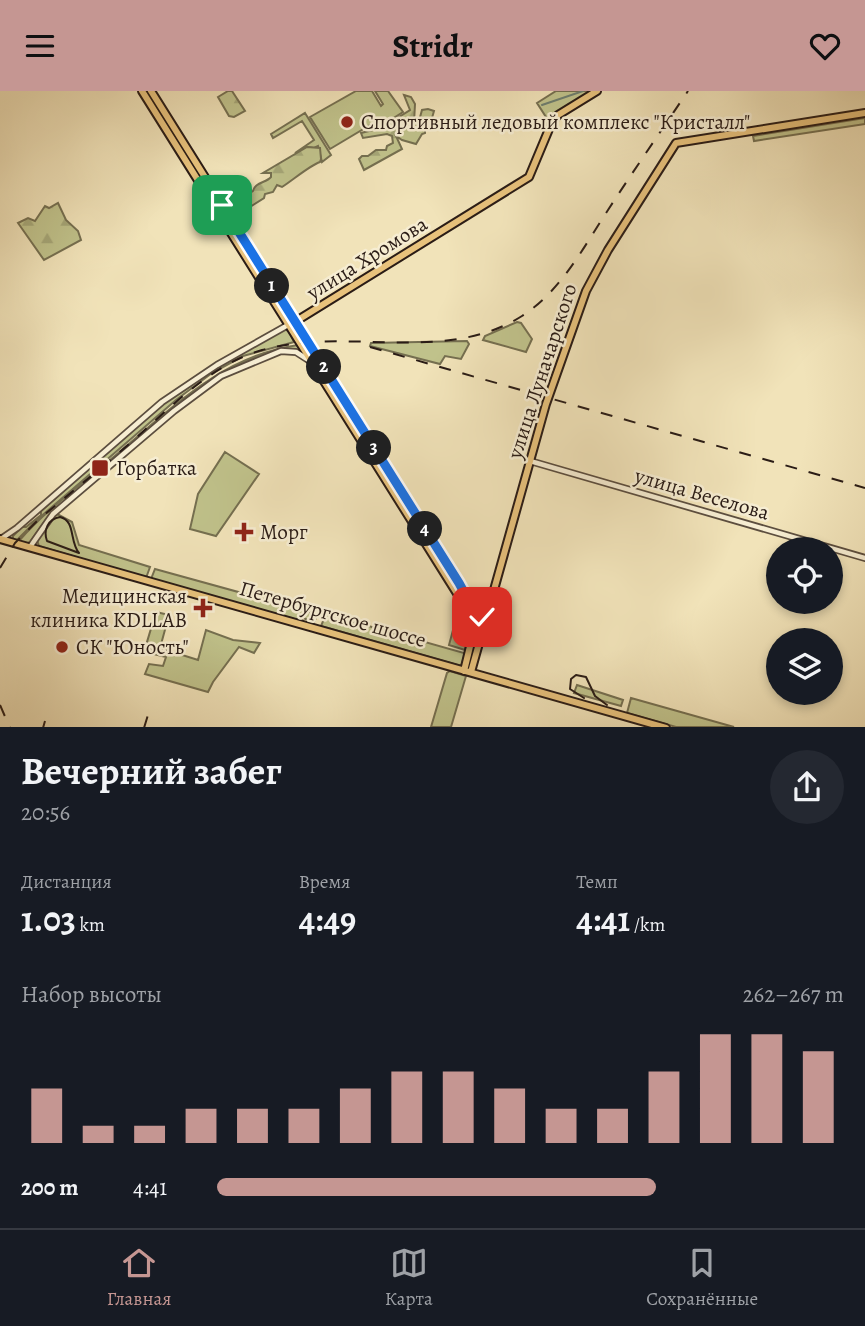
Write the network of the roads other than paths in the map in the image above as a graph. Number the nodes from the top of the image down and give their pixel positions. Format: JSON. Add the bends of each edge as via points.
{"nodes":[{"id":1,"x":142,"y":91,"type":"edge"},
{"id":2,"x":151,"y":91,"type":"edge"},
{"id":3,"x":597,"y":91,"type":"edge"},
{"id":4,"x":865,"y":113,"type":"edge"},
{"id":5,"x":200,"y":177,"type":"junction"},
{"id":6,"x":291,"y":324,"type":"junction"},
{"id":7,"x":311,"y":362,"type":"junction"},
{"id":8,"x":530,"y":461,"type":"junction"},
{"id":9,"x":391,"y":482,"type":"junction"},
{"id":10,"x":36,"y":537,"type":"junction"},
{"id":11,"x":0,"y":539,"type":"edge"},
{"id":12,"x":30,"y":547,"type":"junction"},
{"id":13,"x":40,"y":549,"type":"junction"},
{"id":14,"x":865,"y":558,"type":"edge"},
{"id":15,"x":73,"y":560,"type":"junction"},
{"id":16,"x":475,"y":608,"type":"junction"},
{"id":17,"x":489,"y":608,"type":"junction"},
{"id":18,"x":475,"y":618,"type":"junction"},
{"id":19,"x":481,"y":635,"type":"junction"},
{"id":20,"x":467,"y":672,"type":"junction"},
{"id":21,"x":589,"y":707,"type":"junction"},
{"id":22,"x":654,"y":727,"type":"edge"},
{"id":23,"x":666,"y":727,"type":"edge"}],
"edges":[{"from":1,"to":5,"type":"main road"},
{"from":2,"to":5,"type":"main road"},
{"from":3,"to":6,"type":"main road","name":"улица Хромова","via":[[552,122],[528,177]]},
{"from":4,"to":8,"type":"main road","name":"улица Луначарского","via":[[676,143],[590,281]]},
{"from":5,"to":6,"type":"main road"},
{"from":6,"to":7,"type":"main road"},
{"from":6,"to":9,"type":"main road"},
{"from":6,"to":11,"type":"street","name":"улица Хромова","via":[[162,402]]},
{"from":7,"to":9,"type":"main road"},
{"from":7,"to":10,"type":"street","via":[[296,352],[284,351],[221,376],[52,515]]},
{"from":8,"to":14,"type":"street","name":"улица Веселова"},
{"from":8,"to":17,"type":"main road","name":"улица Луначарского"},
{"from":9,"to":16,"type":"main road"},
{"from":9,"to":18,"type":"main road"},
{"from":10,"to":12,"type":"street"},
{"from":10,"to":13,"type":"street"},
{"from":11,"to":12,"type":"main road","name":"Петербургское шоссе"},
{"from":12,"to":13,"type":"main road","name":"Петербургское шоссе"},
{"from":12,"to":15,"type":"main road","name":"Петербургское шоссе"},
{"from":13,"to":15,"type":"main road","name":"Петербургское шоссе"},
{"from":15,"to":20,"type":"main road","name":"Петербургское шоссе"},
{"from":16,"to":17,"type":"street"},
{"from":16,"to":18,"type":"main road"},
{"from":17,"to":18,"type":"street"},
{"from":17,"to":19,"type":"main road","name":"улица Луначарского"},
{"from":18,"to":19,"type":"main road"},
{"from":18,"to":20,"type":"main road"},
{"from":19,"to":20,"type":"main road","name":"улица Луначарского"},
{"from":20,"to":21,"type":"main road","name":"Петербургское шоссе"},
{"from":21,"to":22,"type":"main road","name":"Петербургское шоссе"},
{"from":21,"to":23,"type":"main road","name":"Петербургское шоссе"}]}
